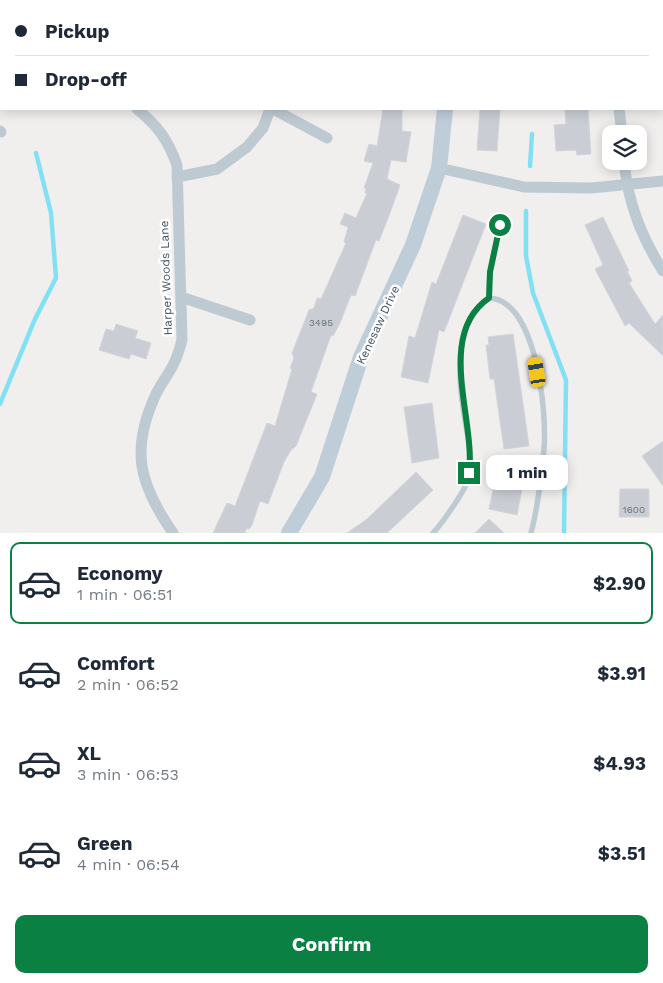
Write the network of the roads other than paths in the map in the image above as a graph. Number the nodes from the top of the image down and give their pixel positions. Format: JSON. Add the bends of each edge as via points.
{"nodes":[{"id":1,"x":138,"y":110,"type":"edge"},
{"id":2,"x":271,"y":110,"type":"edge"},
{"id":3,"x":274,"y":110,"type":"edge"},
{"id":4,"x":444,"y":110,"type":"edge"},
{"id":5,"x":619,"y":110,"type":"edge"},
{"id":6,"x":621,"y":125,"type":"edge"},
{"id":7,"x":327,"y":138,"type":"dead end"},
{"id":8,"x":439,"y":168,"type":"junction"},
{"id":9,"x":625,"y":170,"type":"edge"},
{"id":10,"x":177,"y":177,"type":"junction"},
{"id":11,"x":663,"y":181,"type":"edge"},
{"id":12,"x":626,"y":184,"type":"junction"},
{"id":13,"x":500,"y":225,"type":"dead end"},
{"id":14,"x":663,"y":271,"type":"edge"},
{"id":15,"x":181,"y":296,"type":"junction"},
{"id":16,"x":489,"y":298,"type":"junction"},
{"id":17,"x":250,"y":320,"type":"dead end"},
{"id":18,"x":172,"y":533,"type":"edge"},
{"id":19,"x":288,"y":533,"type":"edge"},
{"id":20,"x":433,"y":533,"type":"edge"},
{"id":21,"x":531,"y":533,"type":"edge"}],
"edges":[{"from":1,"to":10,"type":"street","name":"Harper Woods Lane","via":[[169,142],[177,165]]},
{"from":2,"to":10,"type":"street","via":[[247,147],[218,169]]},
{"from":3,"to":7,"type":"street"},
{"from":4,"to":8,"type":"street","name":"Kenesaw Drive"},
{"from":5,"to":6,"type":"street"},
{"from":8,"to":12,"type":"street","via":[[524,187],[582,188]]},
{"from":8,"to":19,"type":"street","name":"Kenesaw Drive","via":[[413,246],[361,357],[322,477]]},
{"from":9,"to":12,"type":"street"},
{"from":10,"to":15,"type":"street","name":"Harper Woods Lane"},
{"from":11,"to":12,"type":"street"},
{"from":12,"to":14,"type":"street","via":[[638,225]]},
{"from":13,"to":16,"type":"lane","via":[[490,272]]},
{"from":15,"to":17,"type":"street"},
{"from":15,"to":18,"type":"street","name":"Harper Woods Lane","via":[[182,340],[175,362],[156,393],[141,431],[141,473],[154,505]]},
{"from":16,"to":20,"type":"lane","via":[[478,305],[468,320],[463,338],[461,365],[470,463],[467,483]]},
{"from":16,"to":21,"type":"lane","via":[[500,298],[512,307],[523,323],[534,353],[544,449]]}]}
